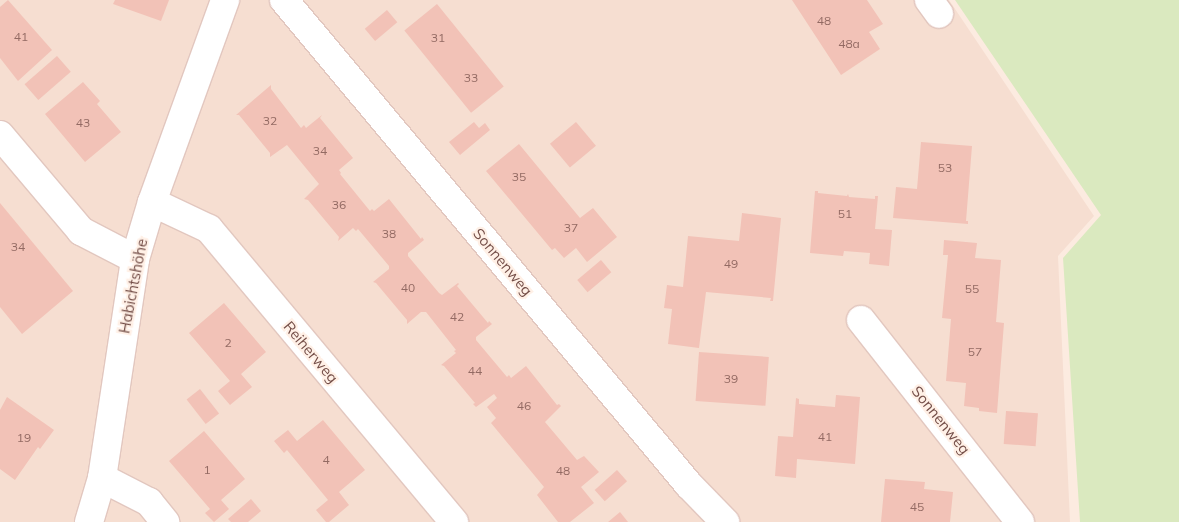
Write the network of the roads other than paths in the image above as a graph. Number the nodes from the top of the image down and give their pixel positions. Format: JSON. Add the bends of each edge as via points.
{"nodes":[{"id":1,"x":225,"y":0,"type":"edge"},
{"id":2,"x":284,"y":0,"type":"edge"},
{"id":3,"x":0,"y":135,"type":"edge"},
{"id":4,"x":152,"y":202,"type":"junction"},
{"id":5,"x":135,"y":259,"type":"junction"},
{"id":6,"x":860,"y":320,"type":"dead end"},
{"id":7,"x":102,"y":478,"type":"junction"},
{"id":8,"x":88,"y":522,"type":"edge"},
{"id":9,"x":165,"y":522,"type":"edge"},
{"id":10,"x":454,"y":522,"type":"edge"},
{"id":11,"x":725,"y":522,"type":"edge"},
{"id":12,"x":1020,"y":522,"type":"edge"}],
"edges":[{"from":1,"to":4,"type":"street","name":"Habichtshöhe"},
{"from":2,"to":11,"type":"street","name":"Sonnenweg","via":[[689,485]]},
{"from":3,"to":5,"type":"street","via":[[81,231]]},
{"from":4,"to":5,"type":"street","name":"Habichtshöhe"},
{"from":4,"to":10,"type":"street","name":"Reiherweg","via":[[209,229]]},
{"from":5,"to":7,"type":"street","name":"Habichtshöhe"},
{"from":6,"to":12,"type":"street","name":"Sonnenweg"},
{"from":7,"to":8,"type":"street","name":"Habichtshöhe"},
{"from":7,"to":9,"type":"street","via":[[149,502]]}]}
